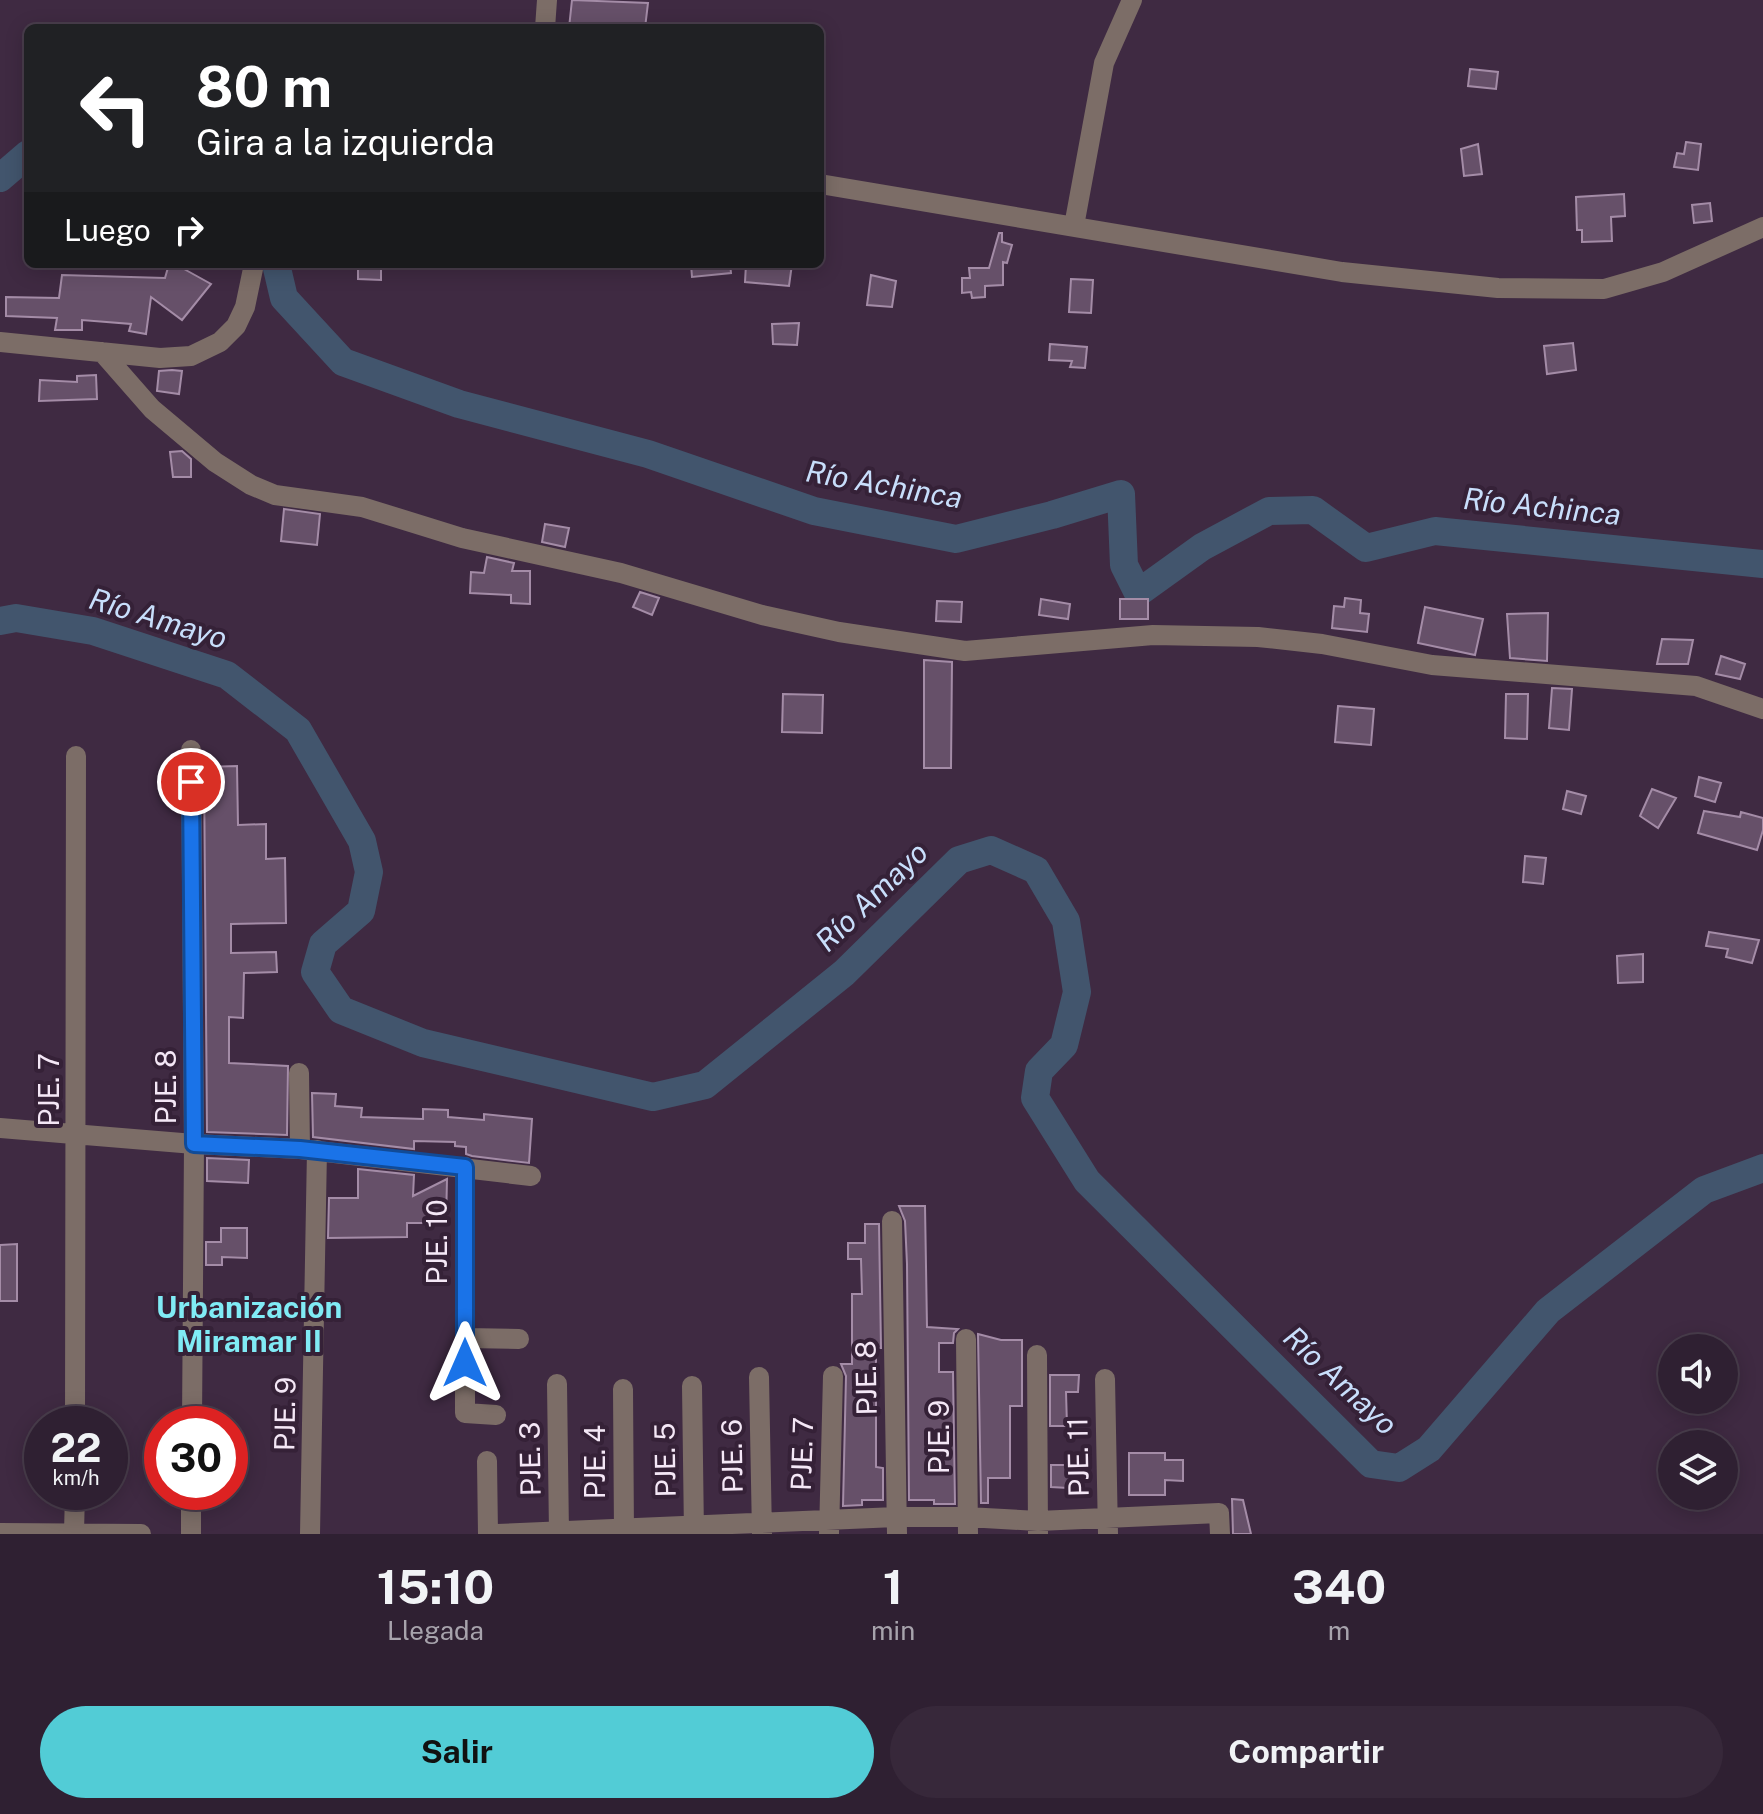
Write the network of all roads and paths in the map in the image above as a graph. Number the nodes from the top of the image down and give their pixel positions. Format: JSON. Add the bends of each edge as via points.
{"nodes":[{"id":1,"x":547,"y":0,"type":"edge"},
{"id":2,"x":1132,"y":0,"type":"edge"},
{"id":3,"x":545,"y":24,"type":"edge"},
{"id":4,"x":824,"y":185,"type":"edge"},
{"id":5,"x":1074,"y":226,"type":"junction"},
{"id":6,"x":1763,"y":227,"type":"edge"},
{"id":7,"x":253,"y":268,"type":"edge"},
{"id":8,"x":0,"y":342,"type":"edge"},
{"id":9,"x":102,"y":352,"type":"junction"},
{"id":10,"x":1763,"y":709,"type":"edge"},
{"id":11,"x":191,"y":750,"type":"dead end"},
{"id":12,"x":76,"y":756,"type":"dead end"},
{"id":13,"x":299,"y":1073,"type":"dead end"},
{"id":14,"x":0,"y":1128,"type":"edge"},
{"id":15,"x":77,"y":1134,"type":"junction"},
{"id":16,"x":194,"y":1144,"type":"junction"},
{"id":17,"x":308,"y":1150,"type":"junction"},
{"id":18,"x":465,"y":1167,"type":"junction"},
{"id":19,"x":531,"y":1176,"type":"dead end"},
{"id":20,"x":892,"y":1221,"type":"dead end"},
{"id":21,"x":465,"y":1338,"type":"junction"},
{"id":22,"x":519,"y":1339,"type":"dead end"},
{"id":23,"x":966,"y":1339,"type":"dead end"},
{"id":24,"x":1037,"y":1355,"type":"dead end"},
{"id":25,"x":833,"y":1376,"type":"dead end"},
{"id":26,"x":759,"y":1377,"type":"dead end"},
{"id":27,"x":1105,"y":1379,"type":"dead end"},
{"id":28,"x":557,"y":1384,"type":"dead end"},
{"id":29,"x":692,"y":1386,"type":"dead end"},
{"id":30,"x":623,"y":1389,"type":"dead end"},
{"id":31,"x":75,"y":1406,"type":"edge"},
{"id":32,"x":192,"y":1406,"type":"edge"},
{"id":33,"x":496,"y":1415,"type":"dead end"},
{"id":34,"x":487,"y":1461,"type":"dead end"},
{"id":35,"x":75,"y":1510,"type":"edge"},
{"id":36,"x":191,"y":1510,"type":"edge"},
{"id":37,"x":896,"y":1525,"type":"edge"},
{"id":38,"x":967,"y":1525,"type":"edge"},
{"id":39,"x":829,"y":1526,"type":"edge"},
{"id":40,"x":1108,"y":1526,"type":"edge"},
{"id":41,"x":1038,"y":1527,"type":"edge"},
{"id":42,"x":762,"y":1529,"type":"edge"},
{"id":43,"x":694,"y":1530,"type":"edge"},
{"id":44,"x":624,"y":1531,"type":"edge"},
{"id":45,"x":559,"y":1532,"type":"edge"},
{"id":46,"x":4,"y":1533,"type":"edge"},
{"id":47,"x":74,"y":1533,"type":"edge"},
{"id":48,"x":92,"y":1534,"type":"edge"},
{"id":49,"x":141,"y":1534,"type":"edge"},
{"id":50,"x":191,"y":1534,"type":"edge"},
{"id":51,"x":310,"y":1534,"type":"edge"},
{"id":52,"x":488,"y":1534,"type":"edge"},
{"id":53,"x":497,"y":1534,"type":"edge"},
{"id":54,"x":1220,"y":1534,"type":"edge"}],
"edges":[{"from":1,"to":3,"type":"street"},
{"from":2,"to":5,"type":"street","via":[[1104,63]]},
{"from":4,"to":5,"type":"street"},
{"from":5,"to":6,"type":"street","via":[[1342,272],[1498,288],[1604,289],[1663,272]]},
{"from":7,"to":9,"type":"street","via":[[245,307],[220,342],[191,356]]},
{"from":8,"to":9,"type":"street"},
{"from":9,"to":10,"type":"street","via":[[152,409],[215,462],[275,495],[362,507],[462,538],[621,573],[839,632],[965,651],[1153,635],[1258,637],[1432,665],[1696,686]]},
{"from":11,"to":16,"type":"street","name":"PJE. 8"},
{"from":12,"to":15,"type":"street","name":"PJE. 7"},
{"from":13,"to":17,"type":"street","name":"PJE. 9"},
{"from":14,"to":15,"type":"street"},
{"from":15,"to":16,"type":"street"},
{"from":15,"to":31,"type":"street","name":"PJE. 7"},
{"from":16,"to":17,"type":"street"},
{"from":16,"to":32,"type":"street","name":"PJE. 8"},
{"from":17,"to":18,"type":"street"},
{"from":17,"to":51,"type":"street","name":"PJE. 9"},
{"from":18,"to":19,"type":"street"},
{"from":18,"to":21,"type":"street","name":"PJE. 10"},
{"from":20,"to":37,"type":"street","name":"PJE. 8"},
{"from":21,"to":22,"type":"street"},
{"from":21,"to":33,"type":"street","name":"PJE. 10","via":[[465,1413]]},
{"from":23,"to":38,"type":"street","name":"PJE. 9"},
{"from":24,"to":41,"type":"street"},
{"from":25,"to":39,"type":"street","name":"PJE. 7"},
{"from":26,"to":42,"type":"street","name":"PJE. 6"},
{"from":27,"to":40,"type":"street","name":"PJE. 11"},
{"from":28,"to":45,"type":"street","name":"PJE. 3"},
{"from":29,"to":43,"type":"street","name":"PJE. 5"},
{"from":30,"to":44,"type":"street","name":"PJE. 4"},
{"from":34,"to":52,"type":"street"},
{"from":35,"to":47,"type":"street"},
{"from":36,"to":50,"type":"street"},
{"from":37,"to":38,"type":"street"},
{"from":37,"to":39,"type":"street"},
{"from":38,"to":41,"type":"street"},
{"from":39,"to":42,"type":"street"},
{"from":40,"to":41,"type":"street"},
{"from":40,"to":54,"type":"street","via":[[1219,1513]]},
{"from":42,"to":43,"type":"street"},
{"from":43,"to":44,"type":"street"},
{"from":44,"to":45,"type":"street"},
{"from":45,"to":53,"type":"street"},
{"from":46,"to":47,"type":"street"},
{"from":47,"to":48,"type":"street"},
{"from":48,"to":49,"type":"street"}]}
